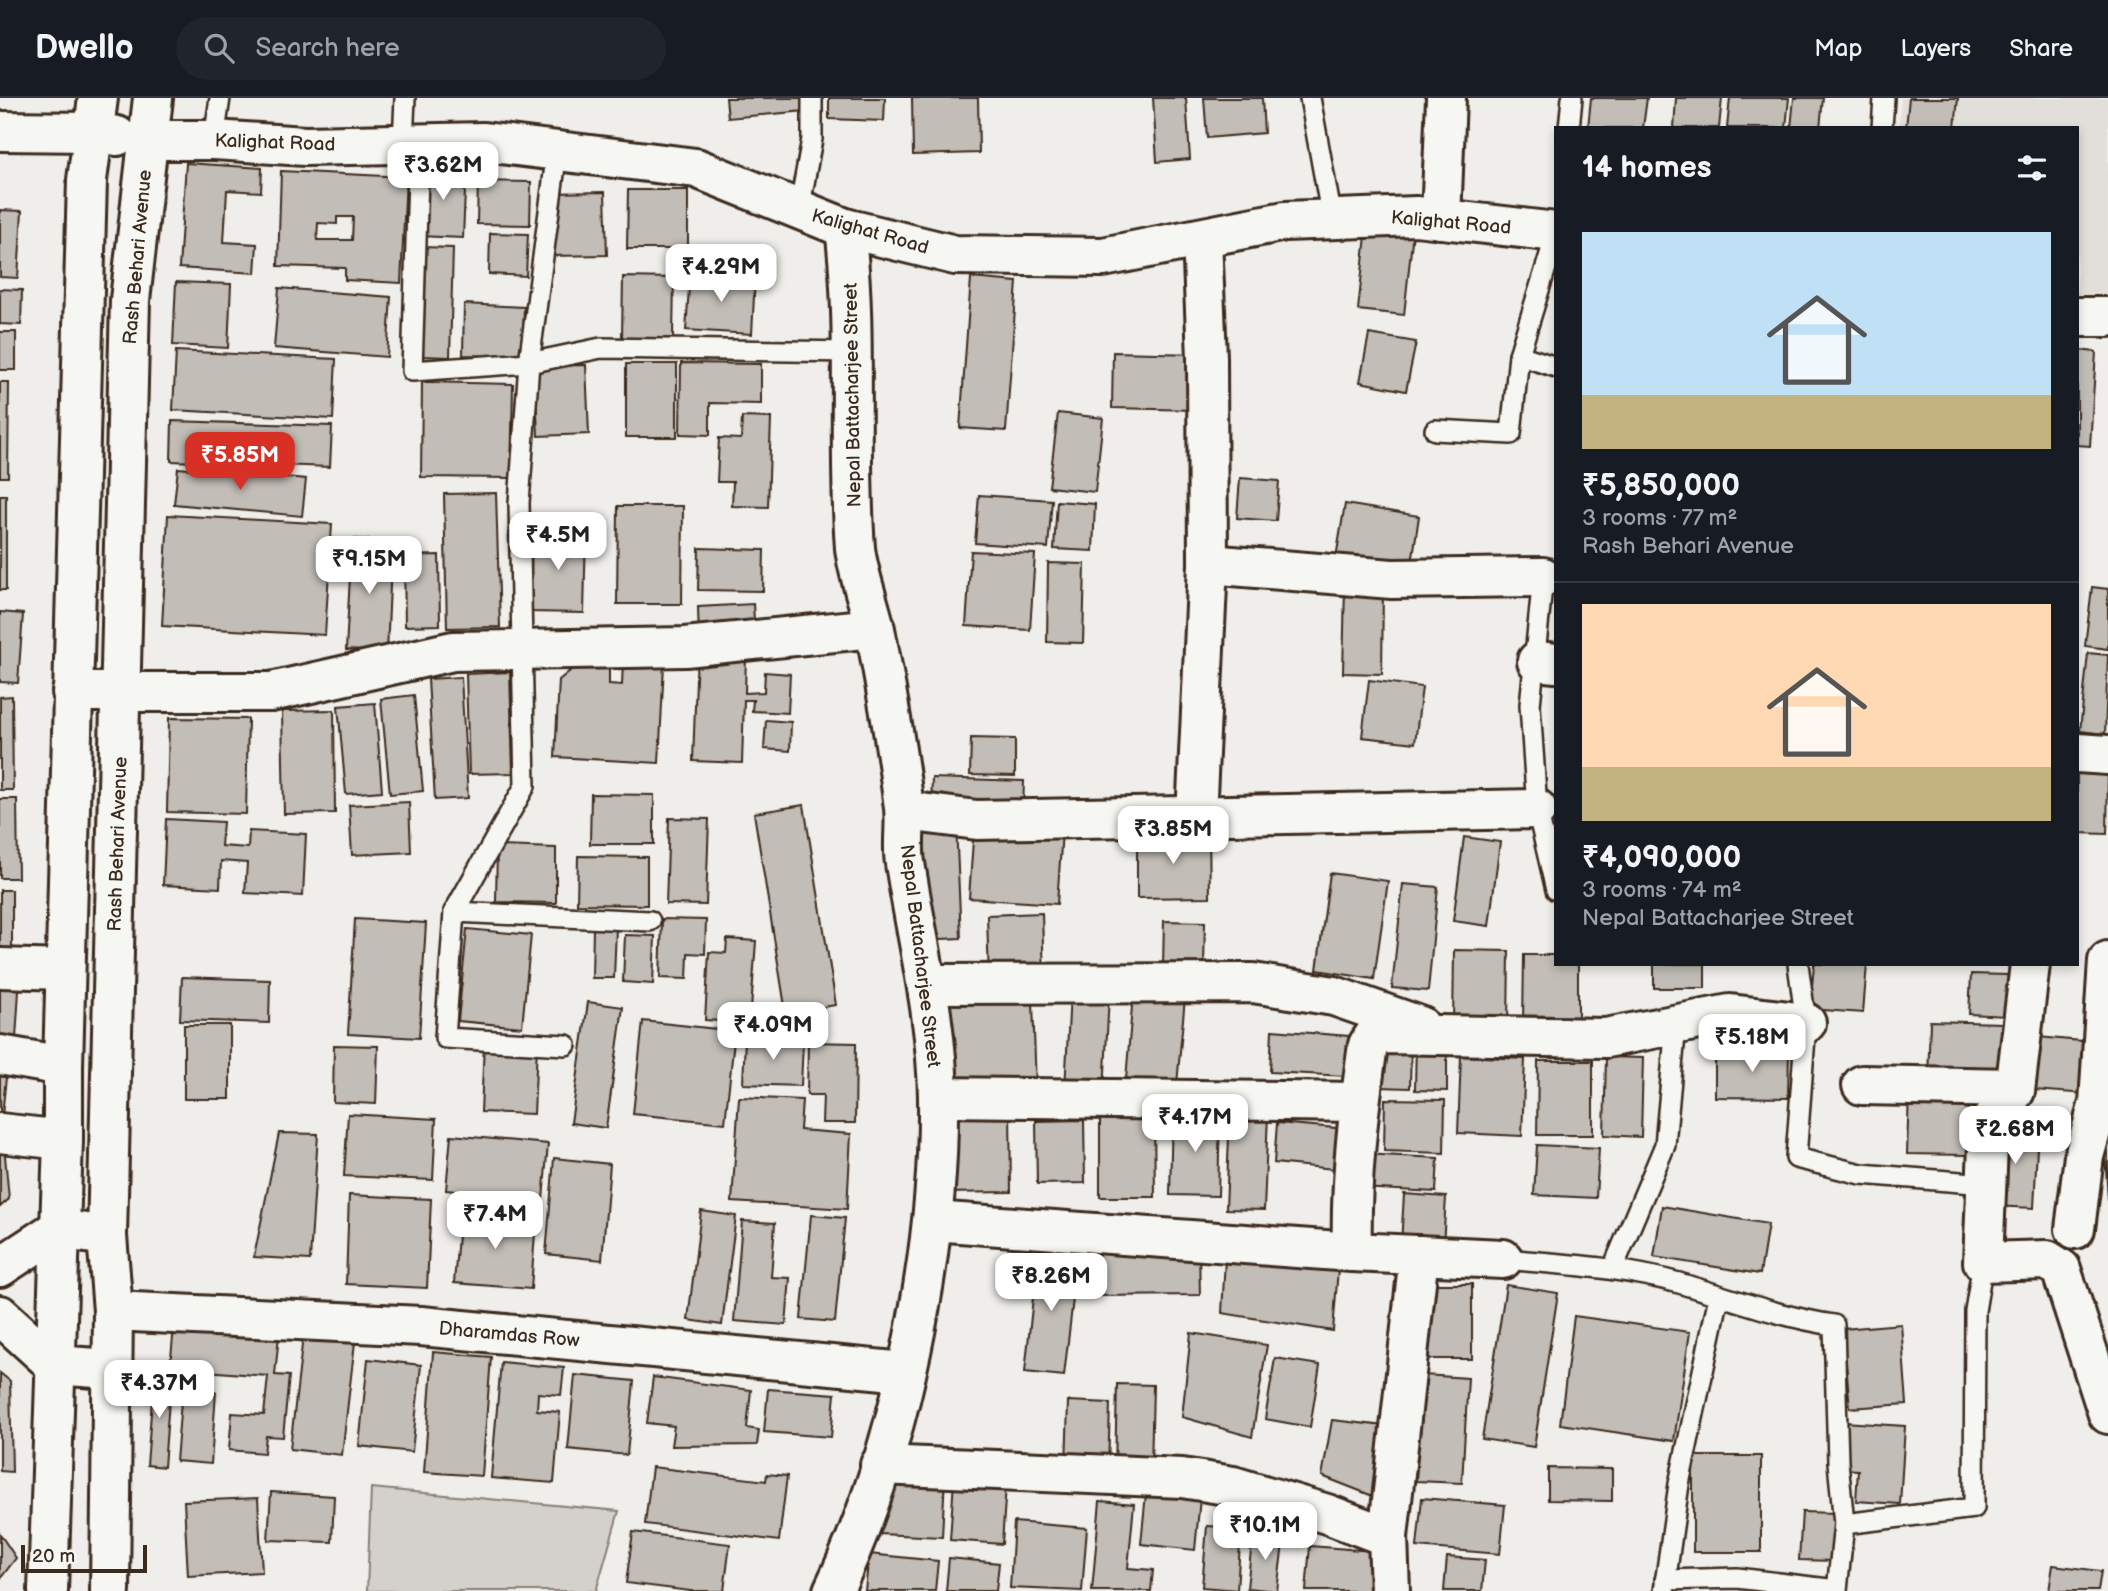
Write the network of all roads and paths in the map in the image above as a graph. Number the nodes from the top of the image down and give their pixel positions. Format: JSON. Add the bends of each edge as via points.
{"nodes":[{"id":1,"x":153,"y":98,"type":"edge"},
{"id":2,"x":220,"y":98,"type":"edge"},
{"id":3,"x":405,"y":98,"type":"edge"},
{"id":4,"x":812,"y":98,"type":"edge"},
{"id":5,"x":1310,"y":98,"type":"edge"},
{"id":6,"x":1446,"y":98,"type":"edge"},
{"id":7,"x":1572,"y":98,"type":"edge"},
{"id":8,"x":1884,"y":98,"type":"edge"},
{"id":9,"x":96,"y":115,"type":"edge"},
{"id":10,"x":1569,"y":126,"type":"edge"},
{"id":11,"x":1882,"y":126,"type":"edge"},
{"id":12,"x":0,"y":131,"type":"edge"},
{"id":13,"x":214,"y":140,"type":"junction"},
{"id":14,"x":149,"y":141,"type":"junction"},
{"id":15,"x":411,"y":144,"type":"junction"},
{"id":16,"x":557,"y":151,"type":"junction"},
{"id":17,"x":799,"y":211,"type":"junction"},
{"id":18,"x":1332,"y":219,"type":"junction"},
{"id":19,"x":1441,"y":219,"type":"junction"},
{"id":20,"x":845,"y":228,"type":"junction"},
{"id":21,"x":1554,"y":234,"type":"edge"},
{"id":22,"x":1202,"y":238,"type":"junction"},
{"id":23,"x":1554,"y":241,"type":"edge"},
{"id":24,"x":2079,"y":317,"type":"edge"},
{"id":25,"x":2108,"y":317,"type":"edge"},
{"id":26,"x":853,"y":352,"type":"junction"},
{"id":27,"x":1519,"y":355,"type":"junction"},
{"id":28,"x":529,"y":363,"type":"junction"},
{"id":29,"x":1554,"y":366,"type":"edge"},
{"id":30,"x":1435,"y":430,"type":"dead end"},
{"id":31,"x":1208,"y":564,"type":"junction"},
{"id":32,"x":1550,"y":577,"type":"edge"},
{"id":33,"x":874,"y":628,"type":"junction"},
{"id":34,"x":522,"y":648,"type":"junction"},
{"id":35,"x":1546,"y":662,"type":"edge"},
{"id":36,"x":72,"y":692,"type":"junction"},
{"id":37,"x":122,"y":694,"type":"junction"},
{"id":38,"x":2079,"y":753,"type":"edge"},
{"id":39,"x":2108,"y":755,"type":"edge"},
{"id":40,"x":1537,"y":809,"type":"junction"},
{"id":41,"x":905,"y":811,"type":"junction"},
{"id":42,"x":1196,"y":817,"type":"junction"},
{"id":43,"x":1554,"y":881,"type":"edge"},
{"id":44,"x":454,"y":912,"type":"junction"},
{"id":45,"x":650,"y":920,"type":"dead end"},
{"id":46,"x":2108,"y":961,"type":"edge"},
{"id":47,"x":1798,"y":966,"type":"edge"},
{"id":48,"x":2030,"y":966,"type":"edge"},
{"id":49,"x":0,"y":968,"type":"edge"},
{"id":50,"x":65,"y":970,"type":"junction"},
{"id":51,"x":928,"y":984,"type":"junction"},
{"id":52,"x":1806,"y":1023,"type":"junction"},
{"id":53,"x":1676,"y":1024,"type":"junction"},
{"id":54,"x":1447,"y":1035,"type":"junction"},
{"id":55,"x":566,"y":1045,"type":"dead end"},
{"id":56,"x":0,"y":1055,"type":"edge"},
{"id":57,"x":62,"y":1066,"type":"junction"},
{"id":58,"x":1862,"y":1085,"type":"dead end"},
{"id":59,"x":2015,"y":1087,"type":"junction"},
{"id":60,"x":938,"y":1097,"type":"junction"},
{"id":61,"x":1360,"y":1102,"type":"junction"},
{"id":62,"x":0,"y":1133,"type":"edge"},
{"id":63,"x":64,"y":1140,"type":"junction"},
{"id":64,"x":1986,"y":1184,"type":"junction"},
{"id":65,"x":933,"y":1221,"type":"junction"},
{"id":66,"x":2091,"y":1228,"type":"edge"},
{"id":67,"x":58,"y":1229,"type":"junction"},
{"id":68,"x":107,"y":1236,"type":"junction"},
{"id":69,"x":1352,"y":1252,"type":"junction"},
{"id":70,"x":1419,"y":1255,"type":"junction"},
{"id":71,"x":1503,"y":1259,"type":"joint"},
{"id":72,"x":1983,"y":1262,"type":"junction"},
{"id":73,"x":0,"y":1267,"type":"edge"},
{"id":74,"x":1613,"y":1268,"type":"junction"},
{"id":75,"x":2062,"y":1269,"type":"junction"},
{"id":76,"x":1719,"y":1296,"type":"junction"},
{"id":77,"x":113,"y":1311,"type":"junction"},
{"id":78,"x":0,"y":1315,"type":"edge"},
{"id":79,"x":54,"y":1365,"type":"junction"},
{"id":80,"x":110,"y":1369,"type":"junction"},
{"id":81,"x":905,"y":1372,"type":"junction"},
{"id":82,"x":2108,"y":1414,"type":"edge"},
{"id":83,"x":880,"y":1465,"type":"junction"},
{"id":84,"x":1844,"y":1524,"type":"junction"},
{"id":85,"x":1388,"y":1537,"type":"junction"},
{"id":86,"x":1665,"y":1586,"type":"edge"},
{"id":87,"x":48,"y":1591,"type":"edge"},
{"id":88,"x":110,"y":1591,"type":"edge"},
{"id":89,"x":833,"y":1591,"type":"edge"},
{"id":90,"x":1390,"y":1591,"type":"edge"}],
"edges":[{"from":1,"to":14,"type":"street","name":"Rash Behari Avenue"},
{"from":2,"to":13,"type":"lane"},
{"from":3,"to":15,"type":"lane"},
{"from":4,"to":17,"type":"lane","via":[[812,139]]},
{"from":5,"to":18,"type":"lane"},
{"from":6,"to":19,"type":"street"},
{"from":7,"to":10,"type":"lane"},
{"from":8,"to":11,"type":"lane"},
{"from":9,"to":12,"type":"street","name":"Kalighat Road"},
{"from":9,"to":14,"type":"street","name":"Kalighat Road"},
{"from":9,"to":36,"type":"street","via":[[87,180]]},
{"from":13,"to":14,"type":"street","name":"Kalighat Road"},
{"from":13,"to":15,"type":"street","name":"Kalighat Road","via":[[305,146]]},
{"from":14,"to":37,"type":"street","name":"Rash Behari Avenue","via":[[130,300]]},
{"from":15,"to":16,"type":"street","name":"Kalighat Road","via":[[484,142]]},
{"from":15,"to":28,"type":"lane","via":[[412,371]]},
{"from":16,"to":17,"type":"street","name":"Kalighat Road","via":[[696,168]]},
{"from":16,"to":28,"type":"lane"},
{"from":17,"to":20,"type":"street","name":"Kalighat Road"},
{"from":18,"to":19,"type":"street","name":"Kalighat Road"},
{"from":18,"to":22,"type":"street","name":"Kalighat Road","via":[[1285,222]]},
{"from":19,"to":21,"type":"street","name":"Kalighat Road"},
{"from":20,"to":22,"type":"street","name":"Kalighat Road","via":[[956,256],[1103,257]]},
{"from":20,"to":26,"type":"street","name":"Nepal Battacharjee Street","via":[[852,281]]},
{"from":22,"to":31,"type":"street"},
{"from":23,"to":27,"type":"lane"},
{"from":24,"to":25,"type":"street"},
{"from":26,"to":28,"type":"lane","via":[[601,348]]},
{"from":26,"to":33,"type":"street","name":"Nepal Battacharjee Street","via":[[856,551]]},
{"from":27,"to":29,"type":"lane"},
{"from":27,"to":30,"type":"lane","via":[[1511,434]]},
{"from":28,"to":34,"type":"lane","via":[[519,503]]},
{"from":31,"to":32,"type":"street","via":[[1392,579]]},
{"from":31,"to":42,"type":"street"},
{"from":32,"to":35,"type":"lane"},
{"from":33,"to":34,"type":"street","via":[[685,647]]},
{"from":33,"to":41,"type":"street","name":"Nepal Battacharjee Street"},
{"from":34,"to":37,"type":"street","via":[[453,651],[271,692]]},
{"from":34,"to":44,"type":"lane","via":[[526,786]]},
{"from":35,"to":40,"type":"lane","via":[[1530,705]]},
{"from":36,"to":37,"type":"street"},
{"from":36,"to":50,"type":"street"},
{"from":37,"to":68,"type":"street","name":"Rash Behari Avenue"},
{"from":38,"to":39,"type":"street"},
{"from":40,"to":42,"type":"street"},
{"from":40,"to":43,"type":"lane"},
{"from":41,"to":42,"type":"street","via":[[977,820]]},
{"from":41,"to":51,"type":"street","name":"Nepal Battacharjee Street","via":[[904,859]]},
{"from":44,"to":45,"type":"lane"},
{"from":44,"to":55,"type":"lane","via":[[444,1038]]},
{"from":46,"to":66,"type":"street","via":[[2099,1103],[2084,1156]]},
{"from":47,"to":52,"type":"lane"},
{"from":48,"to":59,"type":"street"},
{"from":49,"to":50,"type":"street"},
{"from":50,"to":57,"type":"street"},
{"from":51,"to":54,"type":"street","via":[[1252,983],[1334,996]]},
{"from":51,"to":60,"type":"street","name":"Nepal Battacharjee Street"},
{"from":52,"to":53,"type":"street","via":[[1730,1014]]},
{"from":52,"to":64,"type":"lane","via":[[1796,1158],[1861,1174]]},
{"from":53,"to":54,"type":"street","via":[[1606,1038]]},
{"from":53,"to":74,"type":"lane","via":[[1665,1145]]},
{"from":54,"to":61,"type":"street","via":[[1374,1036],[1368,1045]]},
{"from":56,"to":57,"type":"street"},
{"from":57,"to":63,"type":"street"},
{"from":58,"to":59,"type":"street"},
{"from":59,"to":64,"type":"street","via":[[1989,1123]]},
{"from":60,"to":61,"type":"street"},
{"from":60,"to":65,"type":"street","name":"Nepal Battacharjee Street"},
{"from":61,"to":69,"type":"street","via":[[1352,1168]]},
{"from":62,"to":63,"type":"street"},
{"from":63,"to":67,"type":"street"},
{"from":64,"to":72,"type":"street"},
{"from":65,"to":69,"type":"street"},
{"from":65,"to":81,"type":"street","name":"Nepal Battacharjee Street"},
{"from":66,"to":75,"type":"street"},
{"from":67,"to":68,"type":"street"},
{"from":67,"to":73,"type":"street"},
{"from":67,"to":79,"type":"street"},
{"from":68,"to":77,"type":"street","name":"Rash Behari Avenue"},
{"from":69,"to":70,"type":"street"},
{"from":70,"to":71,"type":"street"},
{"from":70,"to":85,"type":"street"},
{"from":71,"to":74,"type":"lane"},
{"from":72,"to":75,"type":"street","via":[[2047,1261]]},
{"from":72,"to":84,"type":"lane","via":[[1976,1311],[1973,1508]]},
{"from":74,"to":76,"type":"lane"},
{"from":75,"to":82,"type":"street"},
{"from":76,"to":84,"type":"lane","via":[[1790,1318],[1834,1325]]},
{"from":76,"to":86,"type":"lane","via":[[1679,1484]]},
{"from":77,"to":80,"type":"street","name":"Rash Behari Avenue"},
{"from":77,"to":81,"type":"street","name":"Dharamdas Row","via":[[421,1326]]},
{"from":78,"to":79,"type":"street"},
{"from":79,"to":80,"type":"street"},
{"from":79,"to":87,"type":"street"},
{"from":80,"to":88,"type":"street","name":"Rash Behari Avenue"},
{"from":81,"to":83,"type":"street","name":"Nepal Battacharjee Street"},
{"from":83,"to":85,"type":"street","via":[[1182,1479],[1233,1486]]},
{"from":83,"to":89,"type":"street","name":"Nepal Battacharjee Street","via":[[854,1546]]},
{"from":84,"to":86,"type":"lane","via":[[1837,1590],[1737,1578]]},
{"from":85,"to":90,"type":"street"}]}
